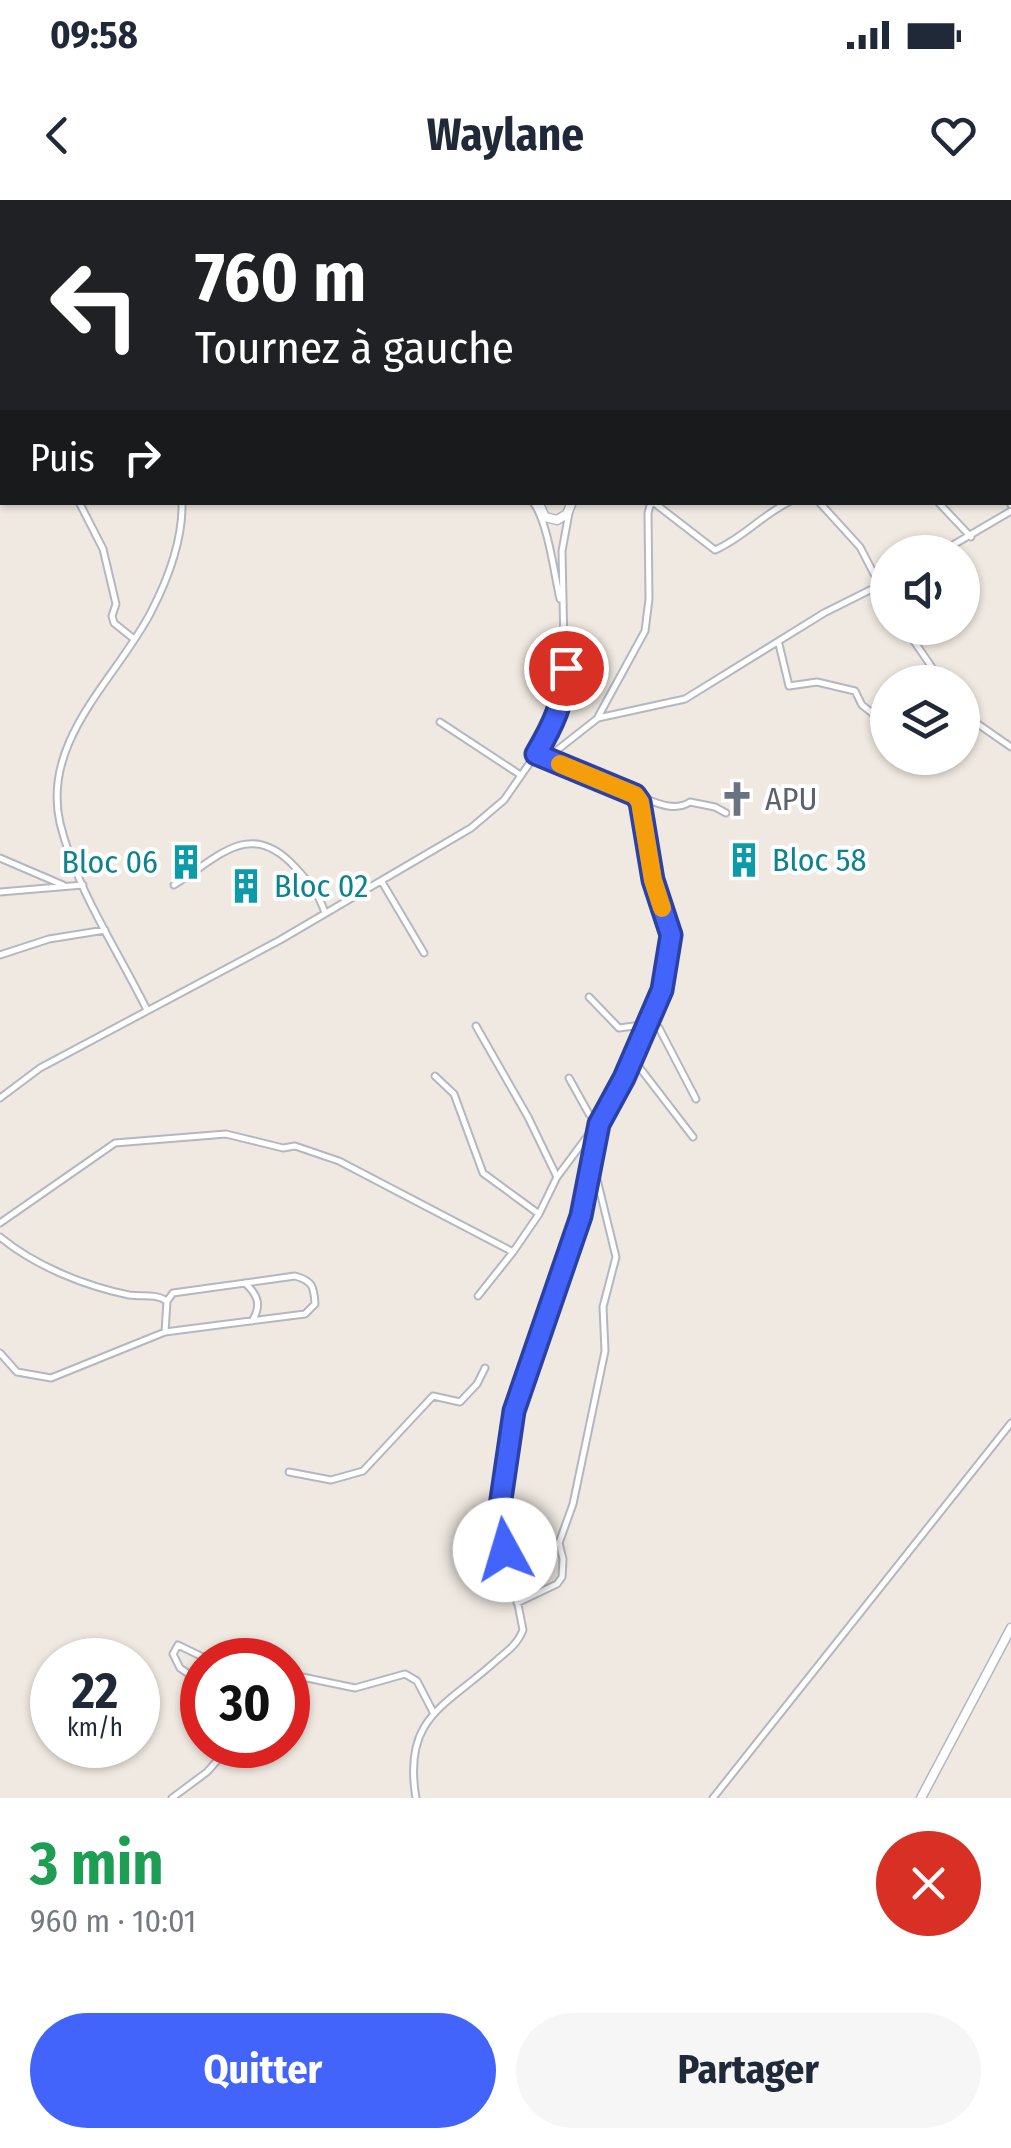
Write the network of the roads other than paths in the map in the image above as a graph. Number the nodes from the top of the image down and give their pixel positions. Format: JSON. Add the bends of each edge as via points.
{"nodes":[{"id":1,"x":81,"y":505,"type":"edge"},
{"id":2,"x":182,"y":505,"type":"edge"},
{"id":3,"x":537,"y":505,"type":"edge"},
{"id":4,"x":571,"y":505,"type":"edge"},
{"id":5,"x":651,"y":505,"type":"edge"},
{"id":6,"x":656,"y":505,"type":"edge"},
{"id":7,"x":784,"y":505,"type":"edge"},
{"id":8,"x":822,"y":505,"type":"edge"},
{"id":9,"x":830,"y":505,"type":"edge"},
{"id":10,"x":941,"y":505,"type":"edge"},
{"id":11,"x":1010,"y":506,"type":"edge"},
{"id":12,"x":828,"y":511,"type":"junction"},
{"id":13,"x":541,"y":513,"type":"junction"},
{"id":14,"x":969,"y":535,"type":"edge"},
{"id":15,"x":974,"y":535,"type":"edge"},
{"id":16,"x":870,"y":569,"type":"edge"},
{"id":17,"x":870,"y":590,"type":"edge"},
{"id":18,"x":564,"y":611,"type":"junction"},
{"id":19,"x":134,"y":639,"type":"junction"},
{"id":20,"x":778,"y":642,"type":"junction"},
{"id":21,"x":870,"y":711,"type":"edge"},
{"id":22,"x":598,"y":718,"type":"junction"},
{"id":23,"x":440,"y":722,"type":"dead end"},
{"id":24,"x":980,"y":726,"type":"edge"},
{"id":25,"x":1011,"y":748,"type":"edge"},
{"id":26,"x":536,"y":754,"type":"junction"},
{"id":27,"x":519,"y":774,"type":"junction"},
{"id":28,"x":635,"y":795,"type":"junction"},
{"id":29,"x":726,"y":813,"type":"dead end"},
{"id":30,"x":0,"y":858,"type":"edge"},
{"id":31,"x":381,"y":882,"type":"junction"},
{"id":32,"x":83,"y":884,"type":"junction"},
{"id":33,"x":174,"y":884,"type":"dead end"},
{"id":34,"x":66,"y":886,"type":"junction"},
{"id":35,"x":0,"y":892,"type":"edge"},
{"id":36,"x":324,"y":913,"type":"junction"},
{"id":37,"x":105,"y":930,"type":"junction"},
{"id":38,"x":424,"y":953,"type":"dead end"},
{"id":39,"x":0,"y":956,"type":"edge"},
{"id":40,"x":589,"y":997,"type":"dead end"},
{"id":41,"x":146,"y":1010,"type":"junction"},
{"id":42,"x":649,"y":1024,"type":"junction"},
{"id":43,"x":476,"y":1026,"type":"dead end"},
{"id":44,"x":633,"y":1058,"type":"junction"},
{"id":45,"x":435,"y":1076,"type":"dead end"},
{"id":46,"x":569,"y":1078,"type":"dead end"},
{"id":47,"x":0,"y":1098,"type":"edge"},
{"id":48,"x":696,"y":1098,"type":"dead end"},
{"id":49,"x":599,"y":1124,"type":"junction"},
{"id":50,"x":692,"y":1137,"type":"dead end"},
{"id":51,"x":593,"y":1164,"type":"junction"},
{"id":52,"x":558,"y":1178,"type":"junction"},
{"id":53,"x":539,"y":1214,"type":"junction"},
{"id":54,"x":0,"y":1223,"type":"edge"},
{"id":55,"x":0,"y":1237,"type":"edge"},
{"id":56,"x":512,"y":1252,"type":"junction"},
{"id":57,"x":245,"y":1283,"type":"junction"},
{"id":58,"x":478,"y":1296,"type":"dead end"},
{"id":59,"x":167,"y":1302,"type":"junction"},
{"id":60,"x":252,"y":1321,"type":"junction"},
{"id":61,"x":165,"y":1332,"type":"junction"},
{"id":62,"x":0,"y":1354,"type":"edge"},
{"id":63,"x":485,"y":1368,"type":"dead end"},
{"id":64,"x":1011,"y":1424,"type":"edge"},
{"id":65,"x":289,"y":1472,"type":"dead end"},
{"id":66,"x":516,"y":1603,"type":"junction"},
{"id":67,"x":1011,"y":1628,"type":"edge"},
{"id":68,"x":180,"y":1646,"type":"edge"},
{"id":69,"x":180,"y":1668,"type":"edge"},
{"id":70,"x":310,"y":1679,"type":"edge"},
{"id":71,"x":432,"y":1712,"type":"junction"},
{"id":72,"x":211,"y":1768,"type":"edge"},
{"id":73,"x":172,"y":1798,"type":"edge"},
{"id":74,"x":416,"y":1798,"type":"edge"},
{"id":75,"x":713,"y":1798,"type":"edge"},
{"id":76,"x":921,"y":1798,"type":"edge"}],
"edges":[{"from":1,"to":19,"type":"street","via":[[103,549],[114,623]]},
{"from":2,"to":19,"type":"street","via":[[166,580]]},
{"from":3,"to":13,"type":"street"},
{"from":4,"to":13,"type":"street","via":[[556,520]]},
{"from":4,"to":18,"type":"street","via":[[562,551]]},
{"from":5,"to":22,"type":"street","via":[[645,631]]},
{"from":6,"to":7,"type":"street","via":[[716,550]]},
{"from":8,"to":12,"type":"street"},
{"from":9,"to":12,"type":"street"},
{"from":10,"to":14,"type":"street"},
{"from":11,"to":15,"type":"street"},
{"from":12,"to":16,"type":"street"},
{"from":13,"to":18,"type":"street"},
{"from":17,"to":20,"type":"street"},
{"from":18,"to":26,"type":"street","via":[[565,694]]},
{"from":19,"to":32,"type":"street","via":[[84,714],[58,785],[60,822]]},
{"from":20,"to":21,"type":"street","via":[[789,686],[817,682],[856,691]]},
{"from":20,"to":22,"type":"street","via":[[685,699]]},
{"from":22,"to":26,"type":"street","via":[[556,751]]},
{"from":23,"to":27,"type":"street"},
{"from":24,"to":25,"type":"street"},
{"from":26,"to":27,"type":"street"},
{"from":26,"to":28,"type":"street"},
{"from":27,"to":31,"type":"street","via":[[504,800],[471,828]]},
{"from":28,"to":29,"type":"street","via":[[673,808],[690,802]]},
{"from":28,"to":42,"type":"street","via":[[671,935]]},
{"from":30,"to":34,"type":"street"},
{"from":31,"to":36,"type":"street"},
{"from":31,"to":38,"type":"street"},
{"from":32,"to":34,"type":"street"},
{"from":32,"to":37,"type":"street"},
{"from":33,"to":36,"type":"street","via":[[243,842],[262,842],[310,883]]},
{"from":34,"to":35,"type":"street"},
{"from":36,"to":41,"type":"street"},
{"from":37,"to":39,"type":"street"},
{"from":37,"to":41,"type":"street"},
{"from":40,"to":42,"type":"street","via":[[620,1028]]},
{"from":41,"to":47,"type":"street","via":[[40,1068]]},
{"from":42,"to":44,"type":"street"},
{"from":42,"to":48,"type":"street","via":[[659,1028]]},
{"from":43,"to":52,"type":"street"},
{"from":44,"to":49,"type":"street"},
{"from":44,"to":50,"type":"street"},
{"from":45,"to":53,"type":"street","via":[[454,1094],[483,1173]]},
{"from":46,"to":49,"type":"street"},
{"from":49,"to":51,"type":"street"},
{"from":49,"to":52,"type":"street"},
{"from":51,"to":66,"type":"street","via":[[514,1411],[500,1506]]},
{"from":51,"to":66,"type":"street","via":[[616,1257],[603,1307],[605,1351],[559,1543],[562,1577]]},
{"from":52,"to":53,"type":"street"},
{"from":53,"to":56,"type":"street"},
{"from":54,"to":56,"type":"street","via":[[115,1143],[226,1134],[339,1161]]},
{"from":55,"to":59,"type":"street","via":[[42,1266]]},
{"from":56,"to":58,"type":"street"},
{"from":57,"to":59,"type":"street","via":[[179,1292]]},
{"from":57,"to":60,"type":"street","via":[[258,1302]]},
{"from":57,"to":60,"type":"street","via":[[295,1276],[314,1286],[312,1310]]},
{"from":59,"to":61,"type":"street"},
{"from":60,"to":61,"type":"street"},
{"from":61,"to":62,"type":"street","via":[[51,1378],[17,1372]]},
{"from":63,"to":65,"type":"street","via":[[460,1402],[434,1396],[363,1471],[331,1480]]},
{"from":64,"to":75,"type":"street"},
{"from":66,"to":71,"type":"street","via":[[520,1640]]},
{"from":67,"to":76,"type":"street"},
{"from":68,"to":69,"type":"street","via":[[173,1654]]},
{"from":70,"to":71,"type":"street","via":[[355,1688],[405,1674]]},
{"from":71,"to":74,"type":"street","via":[[414,1753]]},
{"from":72,"to":73,"type":"street"}]}
